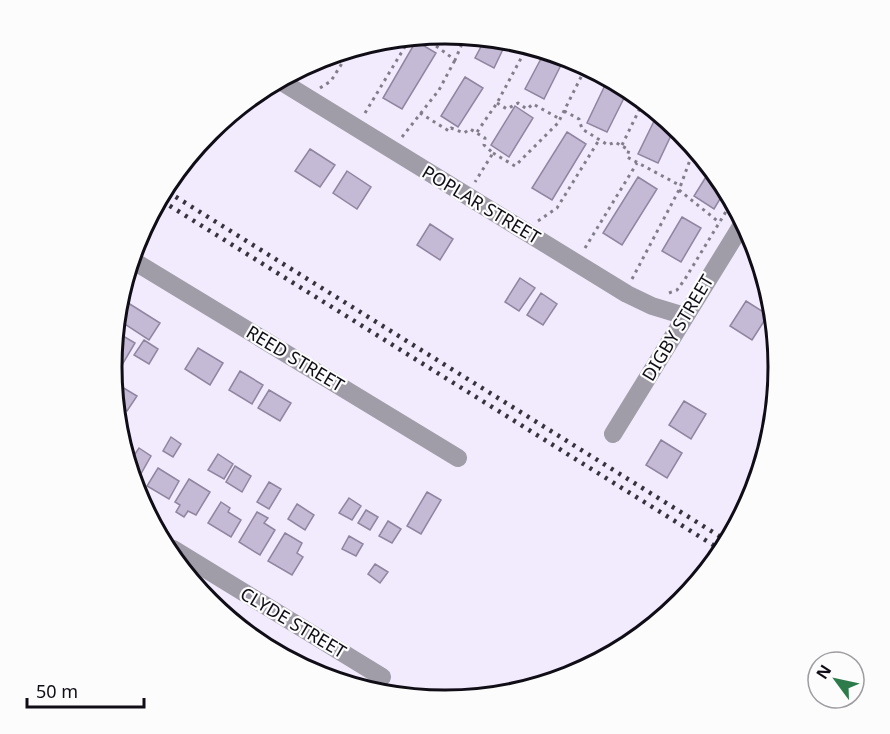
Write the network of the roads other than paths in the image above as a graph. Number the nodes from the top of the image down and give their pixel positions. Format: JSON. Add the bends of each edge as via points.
{"nodes":[{"id":1,"x":287,"y":85,"type":"edge"},
{"id":2,"x":738,"y":230,"type":"edge"},
{"id":3,"x":139,"y":264,"type":"edge"},
{"id":4,"x":685,"y":316,"type":"junction"},
{"id":5,"x":613,"y":434,"type":"dead end"},
{"id":6,"x":458,"y":458,"type":"dead end"},
{"id":7,"x":181,"y":554,"type":"edge"},
{"id":8,"x":382,"y":677,"type":"dead end"}],
"edges":[{"from":1,"to":4,"type":"street","name":"POPLAR STREET","via":[[627,294]]},
{"from":2,"to":4,"type":"street","name":"DIGBY STREET"},
{"from":3,"to":6,"type":"street","name":"REED STREET"},
{"from":4,"to":5,"type":"street","name":"DIGBY STREET"},
{"from":7,"to":8,"type":"street","name":"CLYDE STREET"}]}
